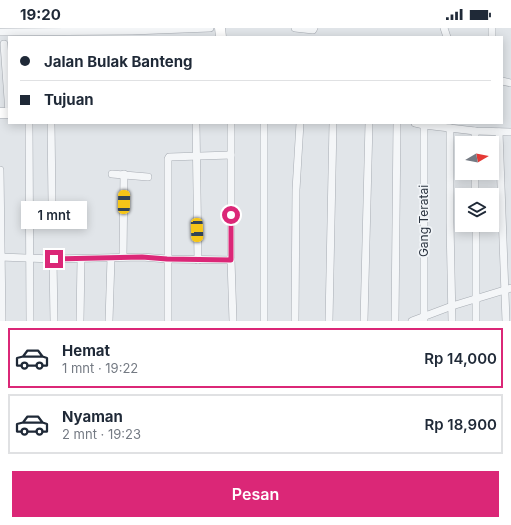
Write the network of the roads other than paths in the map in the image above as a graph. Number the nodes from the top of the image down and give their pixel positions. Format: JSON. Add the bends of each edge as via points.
{"nodes":[{"id":1,"x":210,"y":28,"type":"edge"},
{"id":2,"x":295,"y":28,"type":"edge"},
{"id":3,"x":314,"y":29,"type":"edge"},
{"id":4,"x":0,"y":32,"type":"edge"},
{"id":5,"x":33,"y":32,"type":"edge"},
{"id":6,"x":4,"y":44,"type":"dead end"},
{"id":7,"x":8,"y":99,"type":"edge"},
{"id":8,"x":29,"y":124,"type":"edge"},
{"id":9,"x":51,"y":124,"type":"edge"},
{"id":10,"x":196,"y":124,"type":"edge"},
{"id":11,"x":232,"y":124,"type":"edge"},
{"id":12,"x":264,"y":124,"type":"edge"},
{"id":13,"x":300,"y":124,"type":"edge"},
{"id":14,"x":333,"y":124,"type":"edge"},
{"id":15,"x":369,"y":124,"type":"edge"},
{"id":16,"x":397,"y":124,"type":"edge"},
{"id":17,"x":420,"y":124,"type":"edge"},
{"id":18,"x":424,"y":125,"type":"junction"},
{"id":19,"x":450,"y":128,"type":"junction"},
{"id":20,"x":475,"y":131,"type":"junction"},
{"id":21,"x":499,"y":132,"type":"junction"},
{"id":22,"x":511,"y":132,"type":"edge"},
{"id":23,"x":475,"y":136,"type":"edge"},
{"id":24,"x":196,"y":155,"type":"junction"},
{"id":25,"x":231,"y":155,"type":"junction"},
{"id":26,"x":0,"y":170,"type":"edge"},
{"id":27,"x":112,"y":174,"type":"dead end"},
{"id":28,"x":124,"y":174,"type":"junction"},
{"id":29,"x":148,"y":177,"type":"dead end"},
{"id":30,"x":52,"y":203,"type":"dead end"},
{"id":31,"x":476,"y":232,"type":"edge"},
{"id":32,"x":0,"y":257,"type":"edge"},
{"id":33,"x":123,"y":257,"type":"junction"},
{"id":34,"x":29,"y":258,"type":"junction"},
{"id":35,"x":111,"y":258,"type":"junction"},
{"id":36,"x":54,"y":259,"type":"junction"},
{"id":37,"x":81,"y":259,"type":"junction"},
{"id":38,"x":167,"y":259,"type":"junction"},
{"id":39,"x":198,"y":260,"type":"junction"},
{"id":40,"x":231,"y":260,"type":"junction"},
{"id":41,"x":508,"y":289,"type":"edge"},
{"id":42,"x":476,"y":299,"type":"junction"},
{"id":43,"x":452,"y":306,"type":"junction"},
{"id":44,"x":424,"y":319,"type":"edge"},
{"id":45,"x":2,"y":321,"type":"edge"},
{"id":46,"x":30,"y":321,"type":"edge"},
{"id":47,"x":54,"y":321,"type":"edge"},
{"id":48,"x":80,"y":321,"type":"edge"},
{"id":49,"x":109,"y":321,"type":"edge"},
{"id":50,"x":168,"y":321,"type":"edge"},
{"id":51,"x":233,"y":321,"type":"edge"},
{"id":52,"x":264,"y":321,"type":"edge"},
{"id":53,"x":295,"y":321,"type":"edge"},
{"id":54,"x":329,"y":321,"type":"edge"},
{"id":55,"x":364,"y":321,"type":"edge"},
{"id":56,"x":395,"y":321,"type":"edge"},
{"id":57,"x":412,"y":321,"type":"edge"},
{"id":58,"x":452,"y":321,"type":"edge"},
{"id":59,"x":476,"y":321,"type":"edge"},
{"id":60,"x":506,"y":321,"type":"edge"}],
"edges":[{"from":1,"to":5,"type":"street"},
{"from":2,"to":3,"type":"street"},
{"from":4,"to":5,"type":"street"},
{"from":6,"to":7,"type":"street"},
{"from":8,"to":34,"type":"street"},
{"from":9,"to":30,"type":"street"},
{"from":10,"to":24,"type":"street"},
{"from":11,"to":25,"type":"street"},
{"from":12,"to":52,"type":"street"},
{"from":13,"to":53,"type":"street","via":[[296,190]]},
{"from":14,"to":54,"type":"street"},
{"from":15,"to":55,"type":"street"},
{"from":16,"to":56,"type":"street"},
{"from":17,"to":18,"type":"street"},
{"from":18,"to":19,"type":"street"},
{"from":18,"to":44,"type":"street","name":"Gang Teratai"},
{"from":19,"to":20,"type":"street"},
{"from":19,"to":43,"type":"street"},
{"from":20,"to":21,"type":"street"},
{"from":20,"to":23,"type":"street"},
{"from":21,"to":22,"type":"street"},
{"from":21,"to":41,"type":"street"},
{"from":24,"to":25,"type":"street"},
{"from":24,"to":38,"type":"street","via":[[168,159]]},
{"from":24,"to":39,"type":"street"},
{"from":25,"to":40,"type":"street"},
{"from":26,"to":32,"type":"street"},
{"from":27,"to":28,"type":"street"},
{"from":28,"to":29,"type":"street"},
{"from":28,"to":33,"type":"street"},
{"from":31,"to":42,"type":"street"},
{"from":32,"to":34,"type":"street"},
{"from":32,"to":45,"type":"street"},
{"from":33,"to":35,"type":"street"},
{"from":33,"to":38,"type":"street"},
{"from":34,"to":36,"type":"street"},
{"from":34,"to":46,"type":"street"},
{"from":35,"to":37,"type":"street"},
{"from":35,"to":49,"type":"street"},
{"from":36,"to":37,"type":"street"},
{"from":36,"to":47,"type":"street"},
{"from":37,"to":48,"type":"street"},
{"from":38,"to":39,"type":"street"},
{"from":38,"to":50,"type":"street"},
{"from":39,"to":40,"type":"street"},
{"from":40,"to":51,"type":"street"},
{"from":41,"to":42,"type":"street"},
{"from":41,"to":60,"type":"street"},
{"from":42,"to":43,"type":"street"},
{"from":42,"to":59,"type":"street"},
{"from":43,"to":44,"type":"street"},
{"from":43,"to":58,"type":"street"},
{"from":44,"to":57,"type":"street"}]}
